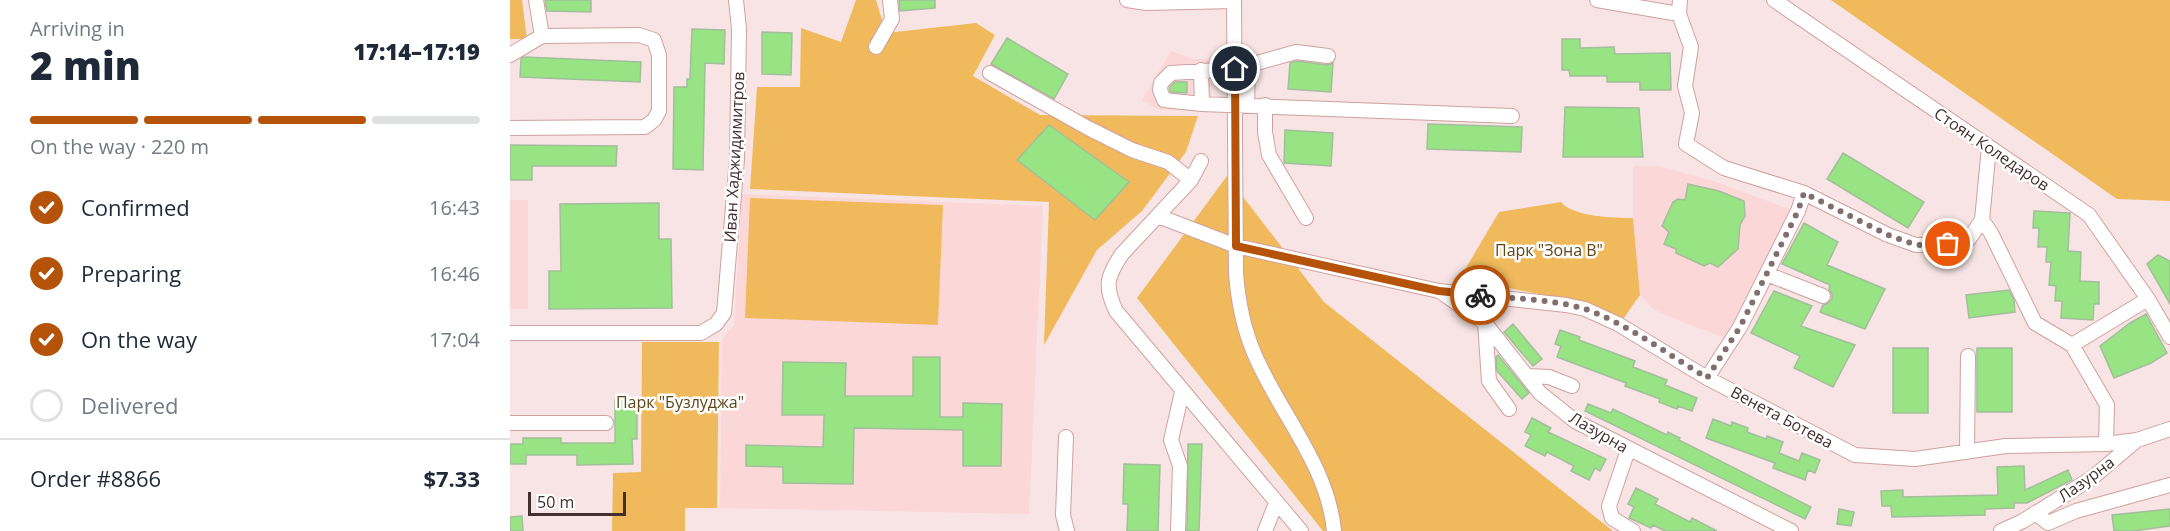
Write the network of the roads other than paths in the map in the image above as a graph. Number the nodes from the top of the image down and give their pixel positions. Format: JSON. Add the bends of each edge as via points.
{"nodes":[{"id":1,"x":536,"y":0,"type":"edge"},
{"id":2,"x":735,"y":0,"type":"edge"},
{"id":3,"x":890,"y":0,"type":"edge"},
{"id":4,"x":1127,"y":0,"type":"edge"},
{"id":5,"x":1597,"y":0,"type":"edge"},
{"id":6,"x":1774,"y":0,"type":"edge"},
{"id":7,"x":1234,"y":1,"type":"edge"},
{"id":8,"x":1679,"y":7,"type":"edge"},
{"id":9,"x":542,"y":36,"type":"junction"},
{"id":10,"x":876,"y":47,"type":"dead end"},
{"id":11,"x":510,"y":55,"type":"edge"},
{"id":12,"x":1328,"y":56,"type":"dead end"},
{"id":13,"x":1241,"y":68,"type":"junction"},
{"id":14,"x":1201,"y":70,"type":"junction"},
{"id":15,"x":990,"y":73,"type":"dead end"},
{"id":16,"x":1202,"y":104,"type":"junction"},
{"id":17,"x":1241,"y":104,"type":"junction"},
{"id":18,"x":1266,"y":105,"type":"junction"},
{"id":19,"x":1512,"y":116,"type":"dead end"},
{"id":20,"x":510,"y":128,"type":"edge"},
{"id":21,"x":1989,"y":147,"type":"junction"},
{"id":22,"x":1201,"y":161,"type":"dead end"},
{"id":23,"x":1191,"y":180,"type":"junction"},
{"id":24,"x":1804,"y":193,"type":"junction"},
{"id":25,"x":1158,"y":216,"type":"junction"},
{"id":26,"x":1305,"y":218,"type":"dead end"},
{"id":27,"x":1982,"y":220,"type":"junction"},
{"id":28,"x":1236,"y":246,"type":"junction"},
{"id":29,"x":1767,"y":274,"type":"junction"},
{"id":30,"x":1439,"y":291,"type":"junction"},
{"id":31,"x":1823,"y":296,"type":"dead end"},
{"id":32,"x":2148,"y":299,"type":"junction"},
{"id":33,"x":1485,"y":322,"type":"junction"},
{"id":34,"x":510,"y":333,"type":"edge"},
{"id":35,"x":2170,"y":337,"type":"edge"},
{"id":36,"x":2072,"y":345,"type":"junction"},
{"id":37,"x":1968,"y":356,"type":"dead end"},
{"id":38,"x":1528,"y":376,"type":"junction"},
{"id":39,"x":1707,"y":378,"type":"junction"},
{"id":40,"x":1572,"y":386,"type":"dead end"},
{"id":41,"x":1182,"y":392,"type":"junction"},
{"id":42,"x":1509,"y":409,"type":"dead end"},
{"id":43,"x":510,"y":423,"type":"edge"},
{"id":44,"x":606,"y":423,"type":"dead end"},
{"id":45,"x":2170,"y":429,"type":"edge"},
{"id":46,"x":1066,"y":437,"type":"dead end"},
{"id":47,"x":2137,"y":440,"type":"junction"},
{"id":48,"x":2106,"y":444,"type":"junction"},
{"id":49,"x":1628,"y":450,"type":"junction"},
{"id":50,"x":1966,"y":452,"type":"junction"},
{"id":51,"x":2170,"y":485,"type":"edge"},
{"id":52,"x":1276,"y":503,"type":"junction"},
{"id":53,"x":2029,"y":522,"type":"edge"},
{"id":54,"x":1067,"y":531,"type":"edge"},
{"id":55,"x":1178,"y":531,"type":"edge"},
{"id":56,"x":1265,"y":531,"type":"edge"},
{"id":57,"x":1301,"y":531,"type":"edge"},
{"id":58,"x":1334,"y":531,"type":"edge"},
{"id":59,"x":1633,"y":531,"type":"edge"},
{"id":60,"x":1791,"y":531,"type":"edge"},
{"id":61,"x":2001,"y":531,"type":"edge"}],
"edges":[{"from":1,"to":9,"type":"street"},
{"from":2,"to":34,"type":"street","name":"Иван Хаджидимитров","via":[[739,29],[737,159],[724,313],[716,324],[701,333]]},
{"from":3,"to":10,"type":"street","via":[[892,19]]},
{"from":4,"to":7,"type":"street"},
{"from":5,"to":8,"type":"street"},
{"from":6,"to":21,"type":"street","name":"Стоян Коледаров"},
{"from":7,"to":13,"type":"street"},
{"from":8,"to":24,"type":"street","via":[[1691,47],[1685,86],[1692,113],[1686,144],[1724,168]]},
{"from":9,"to":11,"type":"street"},
{"from":9,"to":20,"type":"street","via":[[639,35],[654,40],[659,55],[658,111],[645,127]]},
{"from":12,"to":13,"type":"street","via":[[1296,52]]},
{"from":13,"to":14,"type":"street"},
{"from":13,"to":17,"type":"street"},
{"from":14,"to":16,"type":"street"},
{"from":14,"to":16,"type":"street","via":[[1171,73],[1160,90],[1164,100]]},
{"from":15,"to":23,"type":"street","via":[[1088,128],[1132,150],[1168,162]]},
{"from":16,"to":17,"type":"street"},
{"from":17,"to":18,"type":"street"},
{"from":17,"to":28,"type":"street"},
{"from":18,"to":19,"type":"street"},
{"from":18,"to":26,"type":"street","via":[[1269,155]]},
{"from":21,"to":27,"type":"street"},
{"from":21,"to":32,"type":"street","name":"Стоян Коледаров","via":[[2089,215]]},
{"from":22,"to":23,"type":"street"},
{"from":23,"to":25,"type":"street"},
{"from":24,"to":27,"type":"street","via":[[1916,245],[1969,239]]},
{"from":24,"to":29,"type":"street"},
{"from":25,"to":28,"type":"street","name":"Венета Ботева"},
{"from":25,"to":41,"type":"street","via":[[1118,261],[1108,279],[1109,290],[1116,311]]},
{"from":27,"to":36,"type":"street","via":[[2035,323]]},
{"from":28,"to":30,"type":"street","name":"Венета Ботева"},
{"from":28,"to":58,"type":"street","via":[[1238,292],[1249,340],[1322,478]]},
{"from":29,"to":31,"type":"street"},
{"from":29,"to":39,"type":"street","via":[[1740,327]]},
{"from":30,"to":33,"type":"street","name":"Лазурна"},
{"from":30,"to":39,"type":"street","name":"Венета Ботева","via":[[1585,309],[1618,324]]},
{"from":32,"to":35,"type":"street","name":"Стоян Коледаров"},
{"from":32,"to":36,"type":"street"},
{"from":33,"to":38,"type":"street","name":"Лазурна"},
{"from":33,"to":42,"type":"street","via":[[1489,381]]},
{"from":36,"to":48,"type":"street","via":[[2107,405]]},
{"from":37,"to":50,"type":"street"},
{"from":38,"to":40,"type":"street","via":[[1549,377]]},
{"from":38,"to":49,"type":"street","name":"Лазурна","via":[[1540,393],[1575,421]]},
{"from":39,"to":50,"type":"street","name":"Венета Ботева","via":[[1855,455],[1915,459]]},
{"from":41,"to":52,"type":"street"},
{"from":41,"to":55,"type":"street","via":[[1171,440],[1180,466]]},
{"from":43,"to":44,"type":"street"},
{"from":45,"to":47,"type":"street","name":"Венета Ботева"},
{"from":46,"to":54,"type":"street","via":[[1063,515]]},
{"from":47,"to":48,"type":"street","name":"Венета Ботева"},
{"from":47,"to":53,"type":"street","name":"Лазурна","via":[[2092,478]]},
{"from":48,"to":50,"type":"street","name":"Венета Ботева"},
{"from":49,"to":59,"type":"street","via":[[1609,506],[1612,518]]},
{"from":49,"to":60,"type":"street","name":"Лазурна"},
{"from":51,"to":53,"type":"street","via":[[2076,511],[2048,523]]},
{"from":52,"to":56,"type":"street"},
{"from":52,"to":57,"type":"street"},
{"from":53,"to":61,"type":"street","name":"Лазурна"}]}
